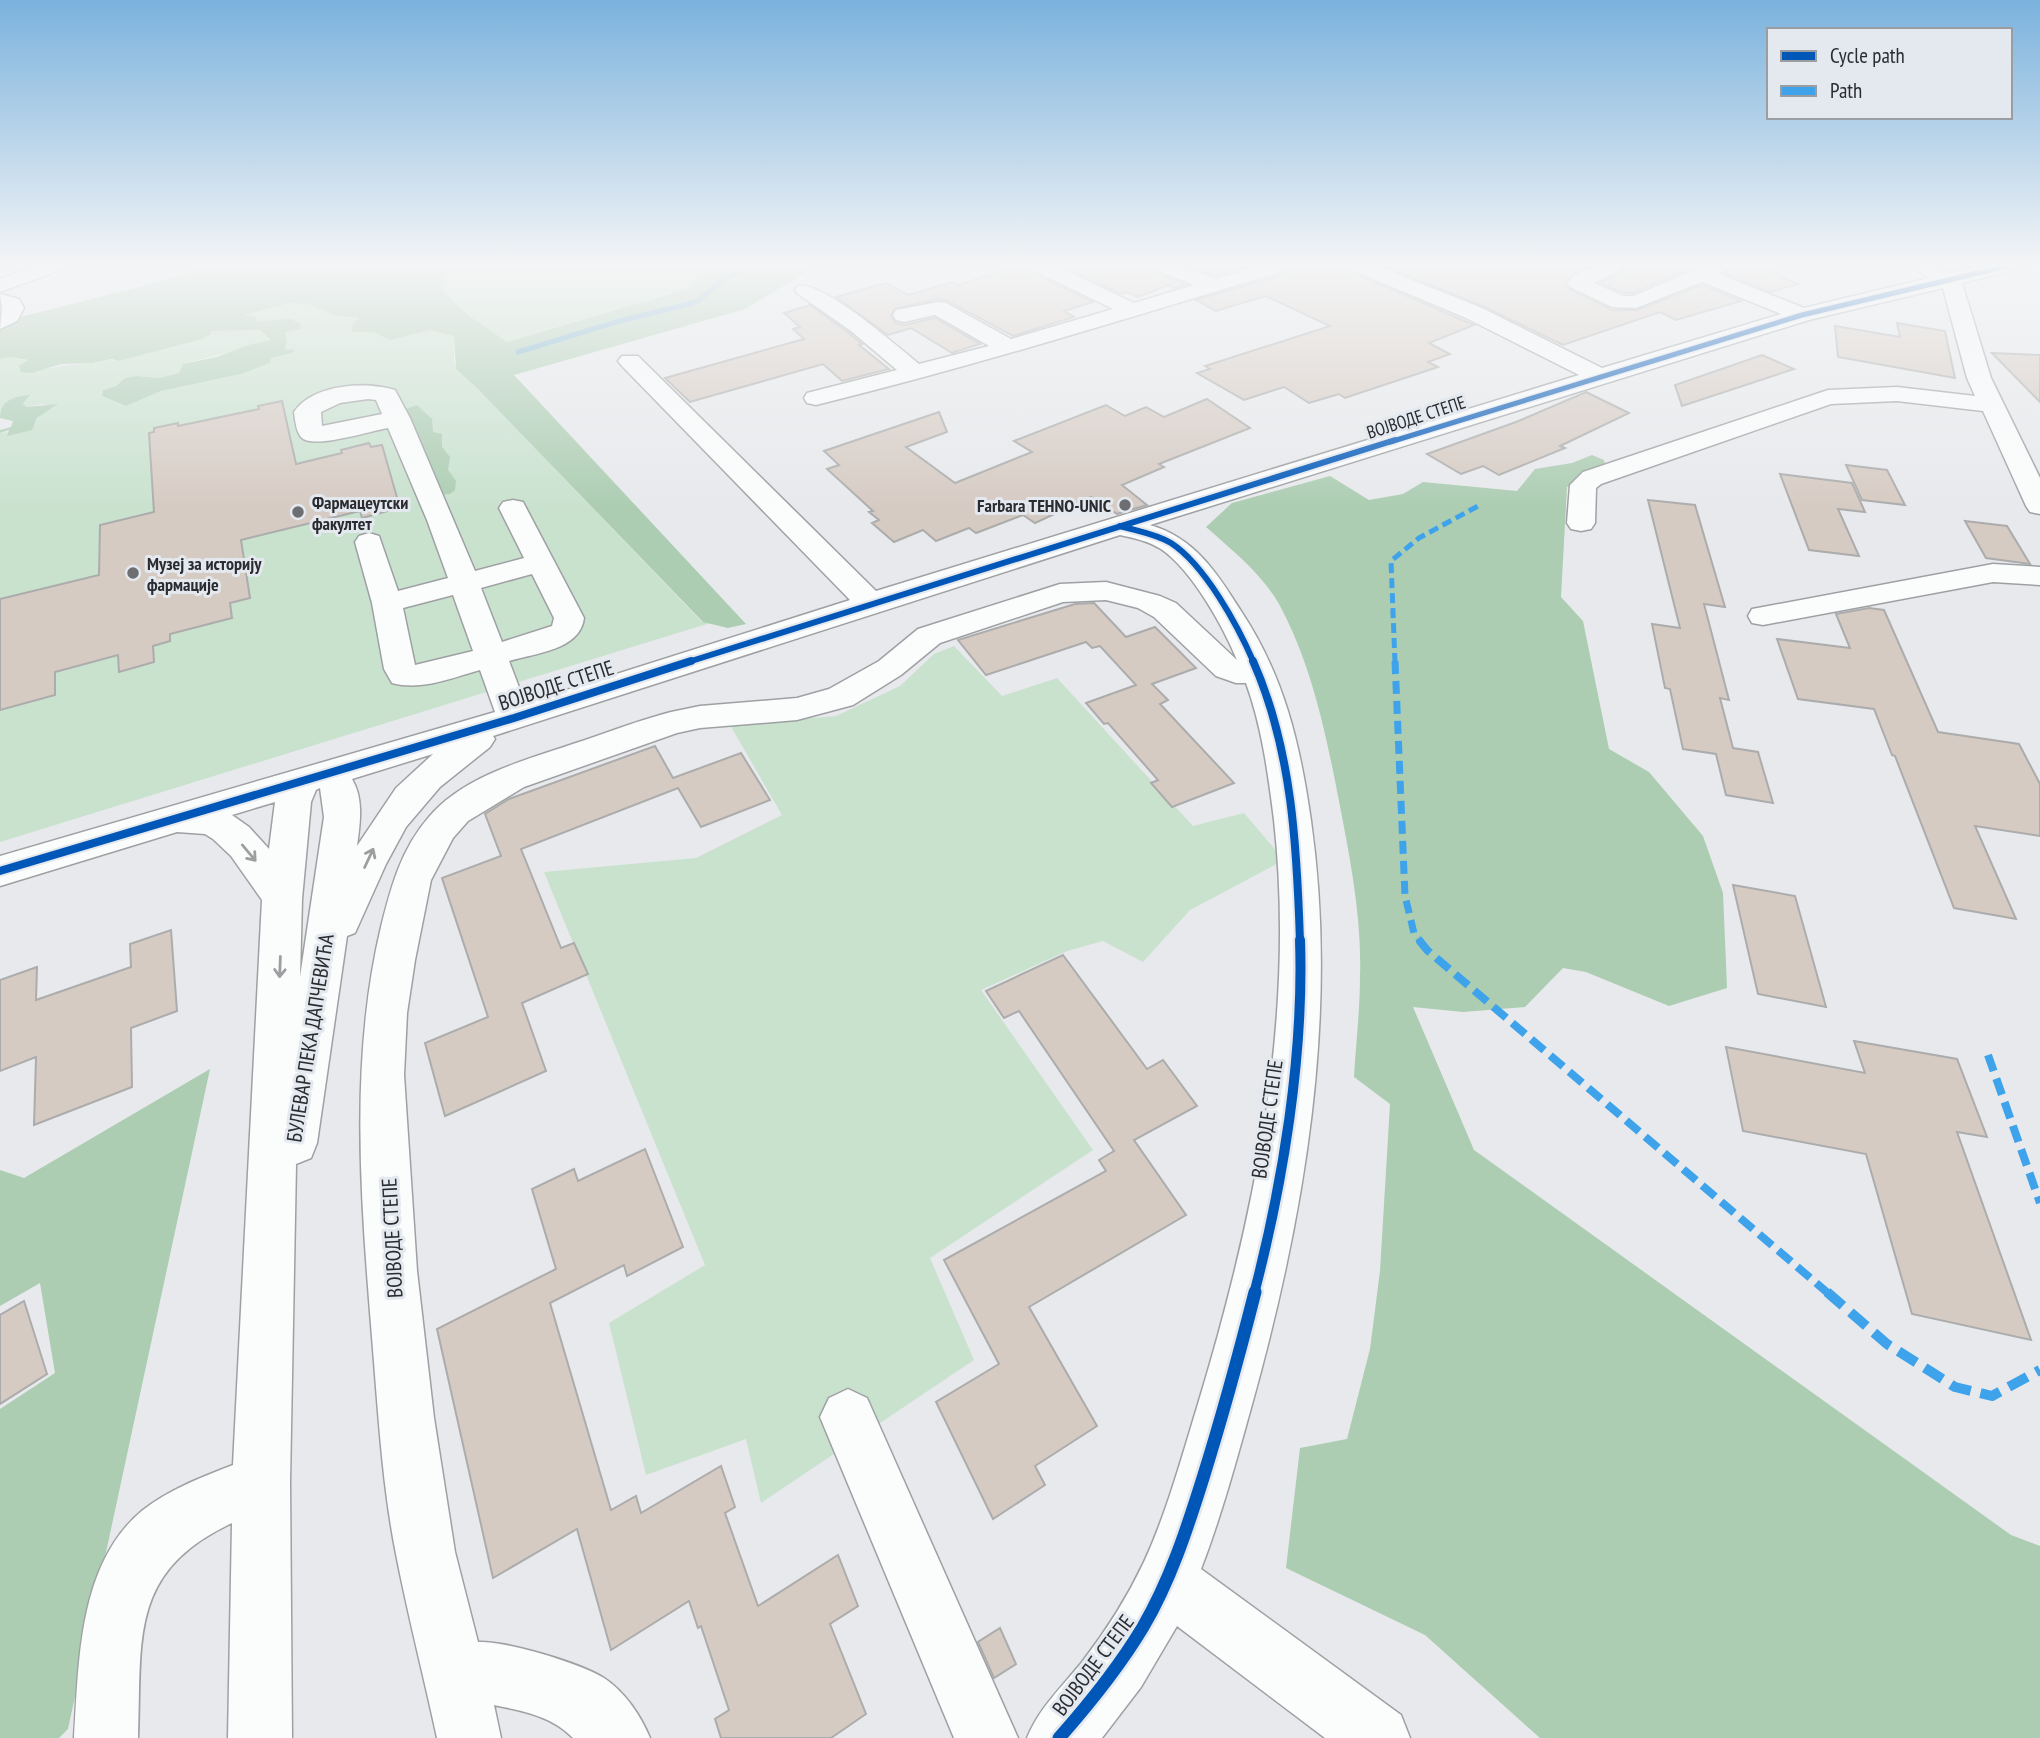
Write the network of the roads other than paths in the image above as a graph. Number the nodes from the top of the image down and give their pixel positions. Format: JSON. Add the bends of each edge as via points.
{"nodes":[{"id":1,"x":884,"y":347,"type":"edge"},
{"id":2,"x":1008,"y":347,"type":"edge"},
{"id":3,"x":1542,"y":347,"type":"edge"},
{"id":4,"x":1695,"y":347,"type":"edge"},
{"id":5,"x":1970,"y":347,"type":"edge"},
{"id":6,"x":630,"y":361,"type":"dead end"},
{"id":7,"x":914,"y":372,"type":"junction"},
{"id":8,"x":1599,"y":376,"type":"junction"},
{"id":9,"x":816,"y":398,"type":"dead end"},
{"id":10,"x":1992,"y":405,"type":"junction"},
{"id":11,"x":398,"y":418,"type":"dead end"},
{"id":12,"x":2034,"y":481,"type":"edge"},
{"id":13,"x":2040,"y":506,"type":"edge"},
{"id":14,"x":513,"y":508,"type":"dead end"},
{"id":15,"x":1581,"y":523,"type":"dead end"},
{"id":16,"x":1174,"y":528,"type":"junction"},
{"id":17,"x":369,"y":542,"type":"dead end"},
{"id":18,"x":540,"y":563,"type":"junction"},
{"id":19,"x":2040,"y":576,"type":"edge"},
{"id":20,"x":465,"y":583,"type":"junction"},
{"id":21,"x":387,"y":603,"type":"junction"},
{"id":22,"x":870,"y":603,"type":"junction"},
{"id":23,"x":1763,"y":616,"type":"dead end"},
{"id":24,"x":491,"y":658,"type":"junction"},
{"id":25,"x":1261,"y":672,"type":"junction"},
{"id":26,"x":514,"y":718,"type":"junction"},
{"id":27,"x":316,"y":777,"type":"junction"},
{"id":28,"x":169,"y":819,"type":"junction"},
{"id":29,"x":0,"y":870,"type":"edge"},
{"id":30,"x":282,"y":899,"type":"junction"},
{"id":31,"x":323,"y":965,"type":"junction"},
{"id":32,"x":267,"y":1304,"type":"junction"},
{"id":33,"x":848,"y":1417,"type":"dead end"},
{"id":34,"x":261,"y":1482,"type":"junction"},
{"id":35,"x":1167,"y":1581,"type":"junction"},
{"id":36,"x":455,"y":1674,"type":"junction"},
{"id":37,"x":106,"y":1738,"type":"edge"},
{"id":38,"x":260,"y":1738,"type":"edge"},
{"id":39,"x":469,"y":1738,"type":"edge"},
{"id":40,"x":618,"y":1738,"type":"edge"},
{"id":41,"x":986,"y":1738,"type":"edge"},
{"id":42,"x":1059,"y":1738,"type":"edge"},
{"id":43,"x":1378,"y":1738,"type":"edge"}],
"edges":[{"from":1,"to":7,"type":"street"},
{"from":2,"to":7,"type":"street"},
{"from":3,"to":8,"type":"street"},
{"from":4,"to":8,"type":"street","name":"ВОЈВОДЕ СТЕПЕ"},
{"from":5,"to":10,"type":"street"},
{"from":6,"to":22,"type":"street"},
{"from":7,"to":9,"type":"street"},
{"from":8,"to":16,"type":"street","name":"ВОЈВОДЕ СТЕПЕ"},
{"from":10,"to":12,"type":"street"},
{"from":10,"to":15,"type":"street","via":[[1897,394],[1828,397],[1592,478],[1583,485]]},
{"from":11,"to":20,"type":"street"},
{"from":12,"to":13,"type":"street"},
{"from":14,"to":18,"type":"street"},
{"from":16,"to":22,"type":"street","name":"ВОЈВОДЕ СТЕПЕ","via":[[1147,534],[1120,526]]},
{"from":16,"to":25,"type":"street","name":"ВОЈВОДЕ СТЕПЕ"},
{"from":17,"to":21,"type":"street"},
{"from":18,"to":20,"type":"street"},
{"from":18,"to":24,"type":"street","via":[[569,618],[567,630]]},
{"from":19,"to":23,"type":"street","via":[[1993,573]]},
{"from":20,"to":21,"type":"street"},
{"from":20,"to":24,"type":"street"},
{"from":21,"to":24,"type":"street","via":[[404,676],[427,675]]},
{"from":22,"to":26,"type":"street","name":"ВОЈВОДЕ СТЕПЕ"},
{"from":24,"to":26,"type":"street"},
{"from":25,"to":35,"type":"street","name":"ВОЈВОДЕ СТЕПЕ","via":[[1284,761],[1298,857],[1302,954],[1292,1070],[1282,1156],[1252,1307],[1194,1506]]},
{"from":25,"to":36,"type":"street","name":"ВОЈВОДЕ СТЕПЕ","via":[[1227,669],[1165,610],[1149,602],[1106,592],[1060,593],[929,636],[890,668],[841,697],[797,709],[671,723],[511,778],[463,806],[440,828],[412,880],[392,973],[382,1075],[392,1271],[406,1419],[425,1552]]},
{"from":26,"to":27,"type":"street","name":"ВОЈВОДЕ СТЕПЕ"},
{"from":31,"to":26,"type":"street","one_way":true,"via":[[382,831],[399,808],[445,761]]},
{"from":27,"to":28,"type":"street","name":"ВОЈВОДЕ СТЕПЕ"},
{"from":27,"to":30,"type":"street","name":"БУЛЕВАР ПЕКА ДАПЧЕВИЋА","via":[[293,802]]},
{"from":27,"to":31,"type":"street","name":"БУЛЕВАР ПЕКА ДАПЧЕВИЋА","via":[[339,788],[342,817]]},
{"from":28,"to":29,"type":"street","name":"ВОЈВОДЕ СТЕПЕ"},
{"from":28,"to":30,"type":"street","one_way":true,"via":[[200,820],[231,832]]},
{"from":30,"to":32,"type":"street","name":"БУЛЕВАР ПЕКА ДАПЧЕВИЋА","one_way":true},
{"from":31,"to":32,"type":"street","name":"БУЛЕВАР ПЕКА ДАПЧЕВИЋА"},
{"from":32,"to":34,"type":"street","name":"БУЛЕВАР ПЕКА ДАПЧЕВИЋА"},
{"from":33,"to":41,"type":"street"},
{"from":34,"to":37,"type":"street","via":[[161,1533],[128,1573],[116,1620]]},
{"from":34,"to":38,"type":"street","name":"БУЛЕВАР ПЕКА ДАПЧЕВИЋА"},
{"from":35,"to":42,"type":"street","name":"ВОЈВОДЕ СТЕПЕ","via":[[1136,1642]]},
{"from":35,"to":43,"type":"street"},
{"from":36,"to":39,"type":"street","name":"ВОЈВОДЕ СТЕПЕ"},
{"from":36,"to":40,"type":"street","via":[[489,1673],[529,1681],[582,1701]]}]}
